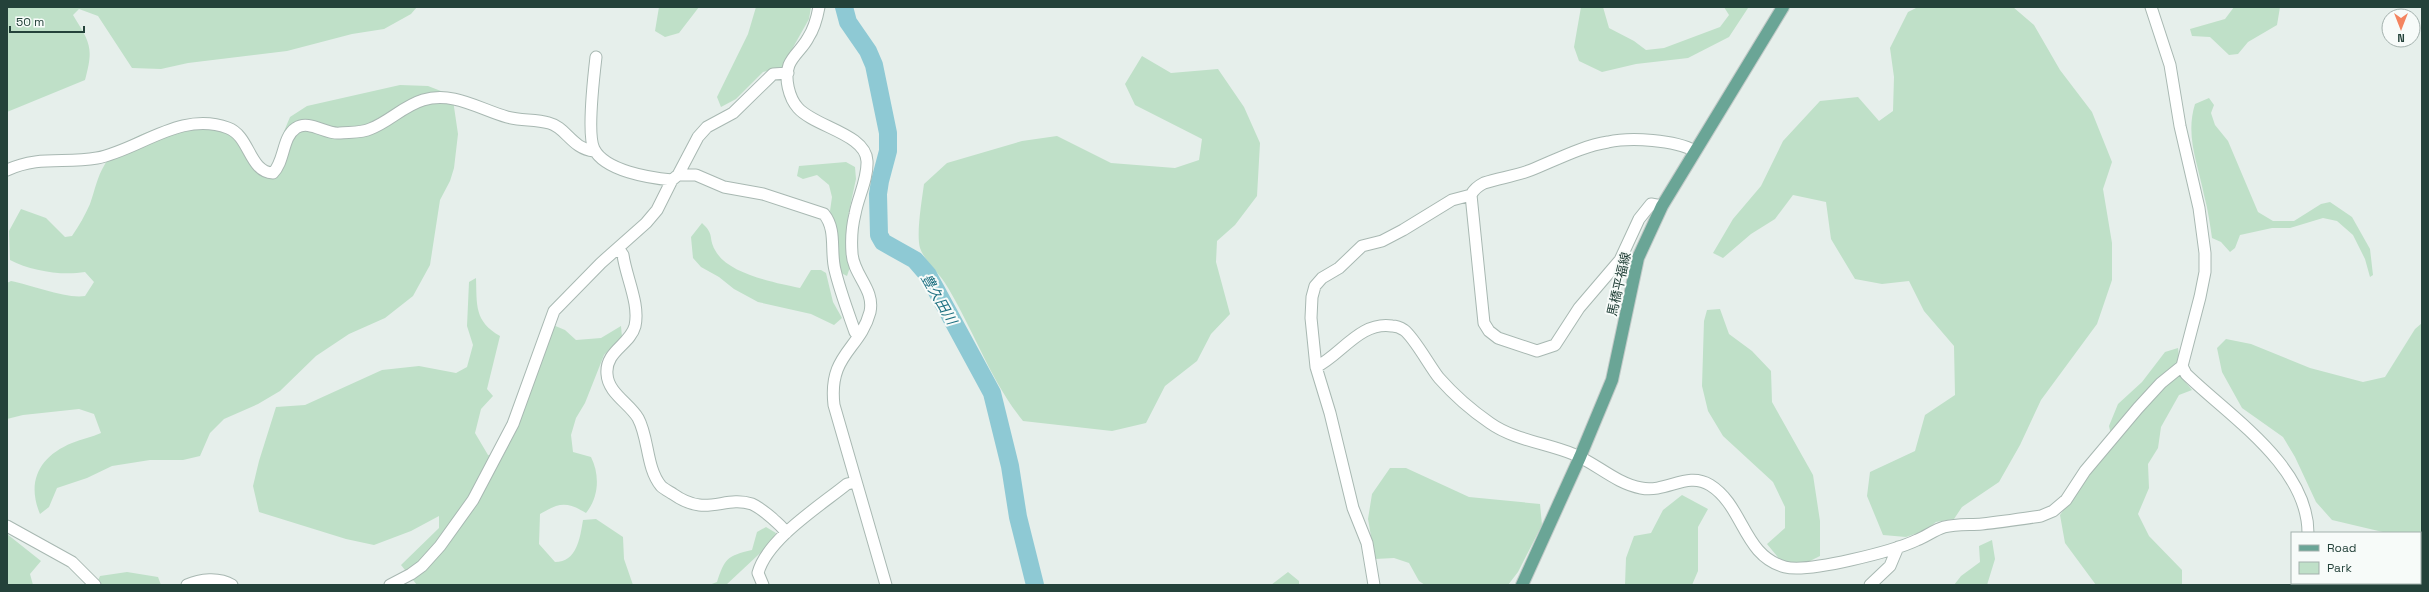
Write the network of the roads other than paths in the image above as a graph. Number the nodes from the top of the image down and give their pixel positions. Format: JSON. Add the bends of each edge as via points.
{"nodes":[{"id":1,"x":819,"y":7,"type":"edge"},
{"id":2,"x":1783,"y":7,"type":"edge"},
{"id":3,"x":2151,"y":7,"type":"edge"},
{"id":4,"x":596,"y":57,"type":"dead end"},
{"id":5,"x":788,"y":73,"type":"junction"},
{"id":6,"x":594,"y":150,"type":"junction"},
{"id":7,"x":1695,"y":150,"type":"junction"},
{"id":8,"x":7,"y":170,"type":"edge"},
{"id":9,"x":675,"y":178,"type":"junction"},
{"id":10,"x":1471,"y":195,"type":"junction"},
{"id":11,"x":1662,"y":206,"type":"junction"},
{"id":12,"x":619,"y":249,"type":"junction"},
{"id":13,"x":858,"y":335,"type":"junction"},
{"id":14,"x":2182,"y":366,"type":"junction"},
{"id":15,"x":1316,"y":368,"type":"junction"},
{"id":16,"x":1580,"y":457,"type":"junction"},
{"id":17,"x":856,"y":482,"type":"junction"},
{"id":18,"x":7,"y":526,"type":"edge"},
{"id":19,"x":2308,"y":532,"type":"edge"},
{"id":20,"x":786,"y":533,"type":"junction"},
{"id":21,"x":1898,"y":547,"type":"junction"},
{"id":22,"x":95,"y":585,"type":"edge"},
{"id":23,"x":187,"y":585,"type":"edge"},
{"id":24,"x":232,"y":585,"type":"edge"},
{"id":25,"x":390,"y":585,"type":"edge"},
{"id":26,"x":763,"y":585,"type":"edge"},
{"id":27,"x":886,"y":585,"type":"edge"},
{"id":28,"x":1374,"y":585,"type":"edge"},
{"id":29,"x":1522,"y":585,"type":"edge"},
{"id":30,"x":1870,"y":585,"type":"edge"}],
"edges":[{"from":1,"to":5,"type":"street","via":[[813,29],[789,66]]},
{"from":2,"to":7,"type":"main road","name":"馬橋平福線"},
{"from":3,"to":14,"type":"street","via":[[2170,65],[2205,253],[2205,272],[2200,297]]},
{"from":4,"to":6,"type":"street","via":[[591,136]]},
{"from":5,"to":9,"type":"street","via":[[773,74],[733,113],[707,127],[698,137]]},
{"from":5,"to":13,"type":"street","via":[[790,95],[798,107],[809,117],[850,137],[866,153],[866,170],[855,214],[852,252],[857,273],[868,290],[870,305],[866,321]]},
{"from":6,"to":8,"type":"street","via":[[574,143],[552,123],[508,117],[452,98],[437,98],[423,100],[402,109],[368,130],[337,134],[301,125],[295,128],[288,139],[278,168],[273,173],[266,172],[258,166],[237,132],[216,124],[198,124],[170,130],[98,158],[42,160]]},
{"from":6,"to":9,"type":"street","via":[[611,164],[633,174]]},
{"from":7,"to":10,"type":"street","via":[[1685,145],[1609,141],[1529,170],[1484,183],[1474,189]]},
{"from":7,"to":11,"type":"main road","name":"馬橋平福線"},
{"from":9,"to":12,"type":"street","via":[[657,210]]},
{"from":9,"to":13,"type":"street","via":[[696,175],[724,187],[788,201],[824,214],[830,221],[832,230],[835,270]]},
{"from":10,"to":11,"type":"street","via":[[1484,323],[1498,338],[1537,352],[1555,345],[1580,308],[1620,260],[1639,220],[1651,204]]},
{"from":10,"to":15,"type":"street","via":[[1452,200],[1382,241],[1362,246],[1349,260],[1315,286],[1311,318]]},
{"from":11,"to":16,"type":"main road","name":"馬橋平福線","via":[[1638,258],[1617,364]]},
{"from":12,"to":20,"type":"street","via":[[623,255],[637,316],[631,334],[609,359],[607,374],[611,388],[637,416],[643,428],[654,474],[662,487],[686,504],[752,504],[761,509]]},
{"from":12,"to":25,"type":"street","via":[[601,263],[550,317],[513,424],[473,500],[440,546],[422,566]]},
{"from":13,"to":17,"type":"street","via":[[843,357],[835,374],[832,390]]},
{"from":14,"to":19,"type":"street","via":[[2186,374],[2246,426],[2274,457],[2304,502]]},
{"from":14,"to":21,"type":"street","via":[[2161,383],[2138,408],[2085,471],[2066,500],[2053,511],[2041,516],[1945,527]]},
{"from":15,"to":16,"type":"street","via":[[1356,335],[1391,325],[1404,330],[1439,378],[1492,425]]},
{"from":15,"to":28,"type":"street","via":[[1330,413],[1353,508],[1367,543]]},
{"from":16,"to":21,"type":"street","via":[[1631,486],[1643,489],[1666,488],[1689,480],[1700,480],[1711,485],[1734,509],[1757,550],[1769,560],[1784,567],[1810,568]]},
{"from":16,"to":29,"type":"main road","name":"馬橋平福線"},
{"from":17,"to":20,"type":"street","via":[[847,484]]},
{"from":17,"to":27,"type":"street"},
{"from":18,"to":22,"type":"street","via":[[72,562]]},
{"from":20,"to":26,"type":"street","via":[[760,563],[758,573]]},
{"from":21,"to":30,"type":"street","via":[[1890,566]]},
{"from":23,"to":24,"type":"street","via":[[205,580],[220,580]]}]}
